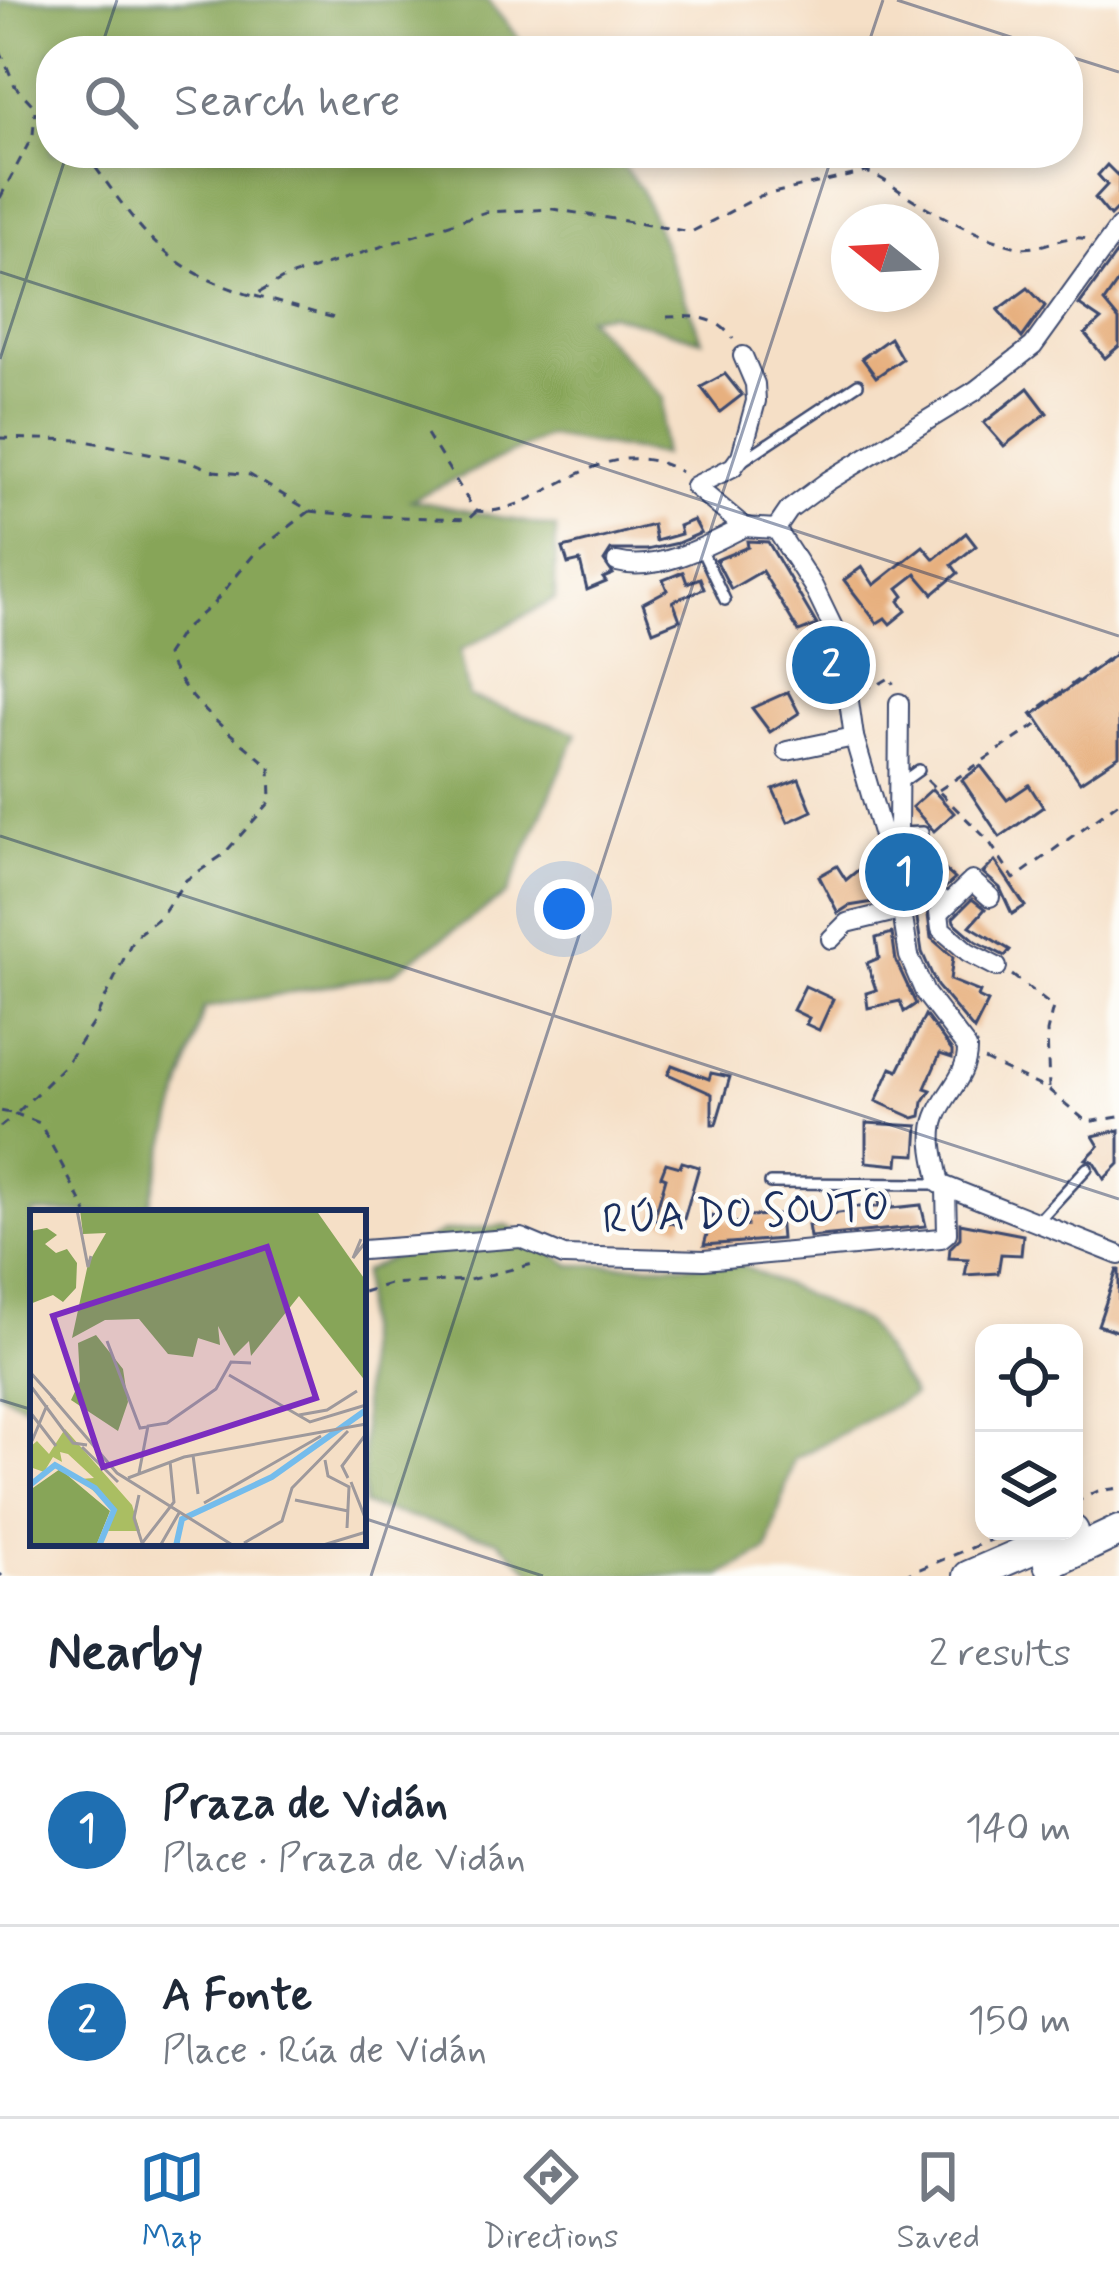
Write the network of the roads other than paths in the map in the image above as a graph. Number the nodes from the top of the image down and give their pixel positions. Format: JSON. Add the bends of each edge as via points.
{"nodes":[{"id":1,"x":1119,"y":227,"type":"edge"},
{"id":2,"x":742,"y":356,"type":"road end"},
{"id":3,"x":858,"y":384,"type":"dead end"},
{"id":4,"x":733,"y":467,"type":"junction"},
{"id":5,"x":744,"y":527,"type":"junction"},
{"id":6,"x":776,"y":529,"type":"junction"},
{"id":7,"x":700,"y":547,"type":"junction"},
{"id":8,"x":617,"y":562,"type":"dead end"},
{"id":9,"x":725,"y":600,"type":"dead end"},
{"id":10,"x":899,"y":703,"type":"road end"},
{"id":11,"x":854,"y":737,"type":"junction"},
{"id":12,"x":787,"y":752,"type":"dead end"},
{"id":13,"x":919,"y":770,"type":"road end"},
{"id":14,"x":898,"y":785,"type":"junction"},
{"id":15,"x":923,"y":832,"type":"dead end"},
{"id":16,"x":892,"y":838,"type":"junction"},
{"id":17,"x":893,"y":869,"type":"junction"},
{"id":18,"x":990,"y":897,"type":"dead end"},
{"id":19,"x":948,"y":904,"type":"junction"},
{"id":20,"x":900,"y":910,"type":"junction"},
{"id":21,"x":831,"y":939,"type":"dead end"},
{"id":22,"x":997,"y":967,"type":"road end"},
{"id":23,"x":1087,"y":1168,"type":"dead end"},
{"id":24,"x":770,"y":1183,"type":"dead end"},
{"id":25,"x":943,"y":1187,"type":"junction"},
{"id":26,"x":1037,"y":1222,"type":"junction"},
{"id":27,"x":366,"y":1250,"type":"edge"},
{"id":28,"x":1119,"y":1255,"type":"edge"},
{"id":29,"x":1119,"y":1507,"type":"edge"},
{"id":30,"x":1083,"y":1526,"type":"edge"},
{"id":31,"x":1119,"y":1531,"type":"edge"},
{"id":32,"x":1053,"y":1540,"type":"edge"},
{"id":33,"x":1119,"y":1554,"type":"edge"},
{"id":34,"x":969,"y":1576,"type":"edge"},
{"id":35,"x":1022,"y":1576,"type":"edge"},
{"id":36,"x":1072,"y":1576,"type":"edge"}],
"edges":[{"from":1,"to":6,"type":"street","via":[[1033,346],[829,481]]},
{"from":2,"to":4,"type":"street","via":[[755,401]]},
{"from":3,"to":4,"type":"lane"},
{"from":4,"to":5,"type":"street","via":[[694,486]]},
{"from":5,"to":6,"type":"street"},
{"from":5,"to":7,"type":"street"},
{"from":6,"to":11,"type":"street","via":[[841,644]]},
{"from":7,"to":8,"type":"street"},
{"from":7,"to":9,"type":"lane"},
{"from":10,"to":14,"type":"street"},
{"from":11,"to":12,"type":"street"},
{"from":11,"to":16,"type":"street"},
{"from":13,"to":14,"type":"lane"},
{"from":14,"to":16,"type":"street"},
{"from":15,"to":16,"type":"lane"},
{"from":16,"to":17,"type":"street"},
{"from":17,"to":19,"type":"street"},
{"from":17,"to":20,"type":"street"},
{"from":18,"to":19,"type":"street","via":[[972,881]]},
{"from":19,"to":22,"type":"street","via":[[939,913],[941,928]]},
{"from":20,"to":21,"type":"street","via":[[847,922]]},
{"from":20,"to":25,"type":"street","via":[[925,993],[962,1037],[968,1057],[934,1122]]},
{"from":23,"to":26,"type":"lane"},
{"from":24,"to":25,"type":"lane"},
{"from":25,"to":26,"type":"street"},
{"from":25,"to":27,"type":"street","name":"RÚA DO SOUTO","via":[[941,1238],[704,1260],[564,1256],[521,1238]]},
{"from":26,"to":28,"type":"street"},
{"from":29,"to":30,"type":"main road"},
{"from":31,"to":35,"type":"main road"},
{"from":32,"to":34,"type":"main road"},
{"from":33,"to":36,"type":"main road"}]}
